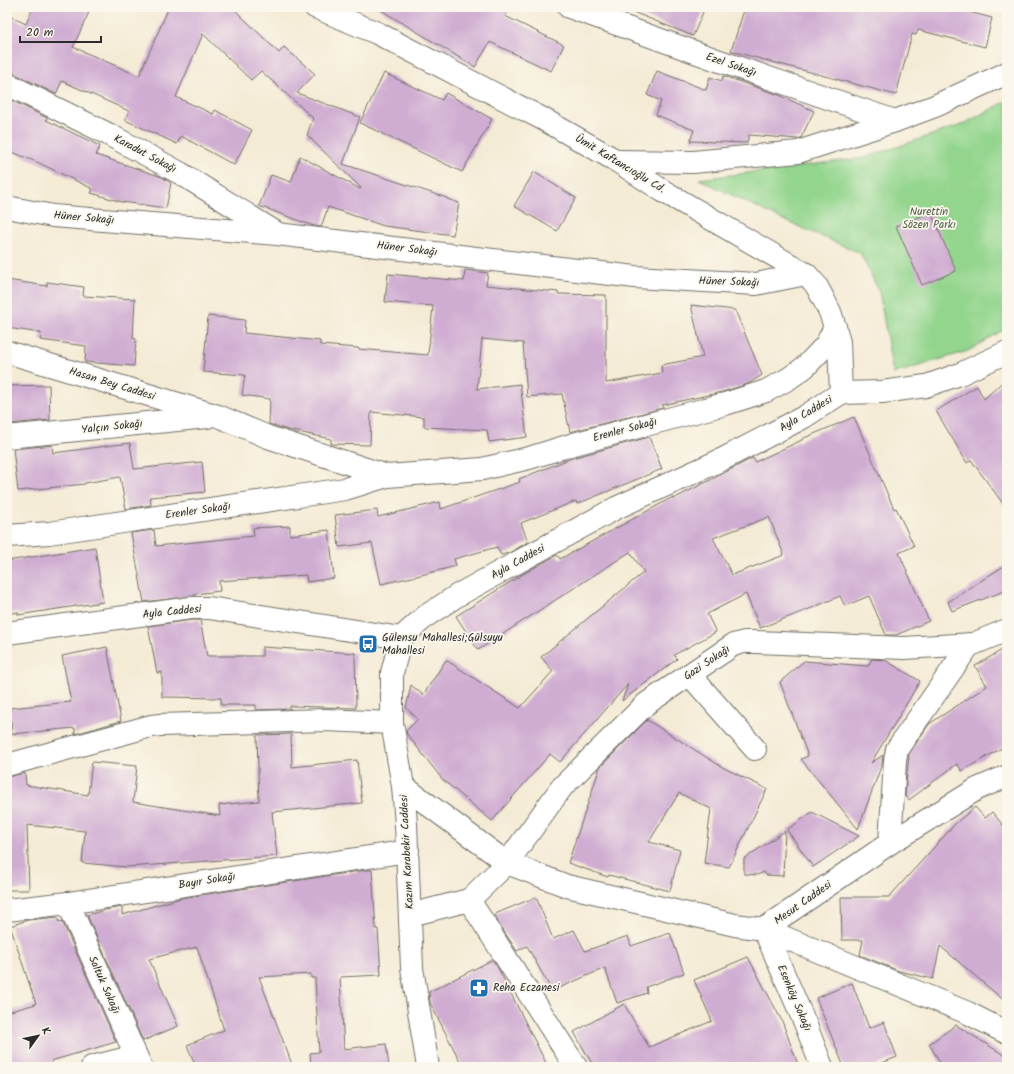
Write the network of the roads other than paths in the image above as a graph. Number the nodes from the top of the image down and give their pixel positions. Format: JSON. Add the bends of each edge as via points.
{"nodes":[{"id":1,"x":315,"y":7,"type":"edge"},
{"id":2,"x":568,"y":7,"type":"edge"},
{"id":3,"x":1007,"y":73,"type":"edge"},
{"id":4,"x":7,"y":84,"type":"edge"},
{"id":5,"x":895,"y":122,"type":"junction"},
{"id":6,"x":617,"y":161,"type":"junction"},
{"id":7,"x":7,"y":207,"type":"edge"},
{"id":8,"x":277,"y":234,"type":"junction"},
{"id":9,"x":806,"y":274,"type":"junction"},
{"id":10,"x":835,"y":327,"type":"junction"},
{"id":11,"x":7,"y":352,"type":"edge"},
{"id":12,"x":1007,"y":352,"type":"edge"},
{"id":13,"x":841,"y":393,"type":"junction"},
{"id":14,"x":218,"y":416,"type":"junction"},
{"id":15,"x":7,"y":437,"type":"edge"},
{"id":16,"x":387,"y":476,"type":"junction"},
{"id":17,"x":7,"y":536,"type":"edge"},
{"id":18,"x":1007,"y":630,"type":"edge"},
{"id":19,"x":7,"y":633,"type":"edge"},
{"id":20,"x":401,"y":638,"type":"junction"},
{"id":21,"x":970,"y":644,"type":"junction"},
{"id":22,"x":690,"y":674,"type":"junction"},
{"id":23,"x":392,"y":723,"type":"junction"},
{"id":24,"x":755,"y":749,"type":"dead end"},
{"id":25,"x":7,"y":765,"type":"edge"},
{"id":26,"x":1007,"y":776,"type":"edge"},
{"id":27,"x":403,"y":786,"type":"junction"},
{"id":28,"x":890,"y":843,"type":"junction"},
{"id":29,"x":408,"y":851,"type":"junction"},
{"id":30,"x":507,"y":863,"type":"junction"},
{"id":31,"x":469,"y":900,"type":"junction"},
{"id":32,"x":68,"y":903,"type":"junction"},
{"id":33,"x":7,"y":910,"type":"edge"},
{"id":34,"x":410,"y":914,"type":"junction"},
{"id":35,"x":764,"y":930,"type":"junction"},
{"id":36,"x":1006,"y":1031,"type":"edge"},
{"id":37,"x":138,"y":1062,"type":"edge"},
{"id":38,"x":92,"y":1067,"type":"edge"},
{"id":39,"x":428,"y":1067,"type":"edge"},
{"id":40,"x":576,"y":1067,"type":"edge"},
{"id":41,"x":822,"y":1067,"type":"edge"}],
"edges":[{"from":1,"to":6,"type":"street","name":"Ümit Kaftancıoğlu Cd.","via":[[377,33],[544,119]]},
{"from":2,"to":5,"type":"street","name":"Ezel Sokağı"},
{"from":3,"to":5,"type":"street"},
{"from":4,"to":8,"type":"street","name":"Karadut Sokağı","via":[[180,173]]},
{"from":5,"to":6,"type":"street","via":[[798,152],[693,162]]},
{"from":6,"to":9,"type":"street","name":"Ümit Kaftancıoğlu Cd.","via":[[663,191]]},
{"from":7,"to":8,"type":"street","name":"Hüner Sokağı","via":[[53,216]]},
{"from":8,"to":9,"type":"street","name":"Hüner Sokağı","via":[[635,277],[756,284]]},
{"from":9,"to":10,"type":"street","name":"Ümit Kaftancıoğlu Cd.","via":[[816,285]]},
{"from":10,"to":13,"type":"street","name":"Ümit Kaftancıoğlu Cd.","via":[[839,342]]},
{"from":10,"to":16,"type":"street","name":"Erenler Sokağı","via":[[826,345],[805,367],[766,391],[482,469]]},
{"from":11,"to":14,"type":"street","name":"Hasan Bey Caddesi"},
{"from":12,"to":13,"type":"street","name":"Ayla Caddesi","via":[[960,374],[926,386],[882,392]]},
{"from":13,"to":20,"type":"street","name":"Ayla Caddesi","via":[[804,417],[723,460],[616,508],[458,595],[426,616]]},
{"from":14,"to":15,"type":"street","name":"Yalçın Sokağı"},
{"from":14,"to":16,"type":"street","name":"Erenler Sokağı","via":[[268,437]]},
{"from":16,"to":17,"type":"street","name":"Erenler Sokağı","via":[[345,489],[50,533]]},
{"from":18,"to":21,"type":"street","name":"Gazi Sokağı"},
{"from":19,"to":20,"type":"street","name":"Ayla Caddesi","via":[[191,608],[209,608]]},
{"from":20,"to":23,"type":"street","name":"Kazım Karabekir Caddesi","via":[[392,673]]},
{"from":21,"to":22,"type":"street","name":"Gazi Sokağı","via":[[904,648],[744,642],[733,645]]},
{"from":21,"to":28,"type":"street","via":[[897,749]]},
{"from":22,"to":24,"type":"street"},
{"from":22,"to":30,"type":"street","name":"Gazi Sokağı","via":[[646,704],[562,787]]},
{"from":23,"to":25,"type":"street","via":[[325,720],[160,725]]},
{"from":23,"to":27,"type":"street","name":"Kazım Karabekir Caddesi"},
{"from":26,"to":28,"type":"street","name":"Mesut Caddesi","via":[[977,789]]},
{"from":27,"to":29,"type":"street","name":"Kazım Karabekir Caddesi"},
{"from":27,"to":30,"type":"street","name":"Mesut Caddesi"},
{"from":28,"to":35,"type":"street","name":"Mesut Caddesi"},
{"from":29,"to":32,"type":"street","name":"Bayır Sokağı"},
{"from":29,"to":34,"type":"street","name":"Kazım Karabekir Caddesi"},
{"from":30,"to":31,"type":"street","name":"Gazi Sokağı"},
{"from":30,"to":35,"type":"street","name":"Mesut Caddesi","via":[[567,886]]},
{"from":31,"to":34,"type":"street"},
{"from":31,"to":40,"type":"street"},
{"from":32,"to":33,"type":"street","name":"Bayır Sokağı"},
{"from":32,"to":37,"type":"street","name":"Saltuk Sokağı"},
{"from":34,"to":39,"type":"street","name":"Kazım Karabekir Caddesi","via":[[412,968]]},
{"from":35,"to":36,"type":"street"},
{"from":35,"to":41,"type":"street","name":"Esenköy Sokağı"},
{"from":37,"to":38,"type":"street"}]}
